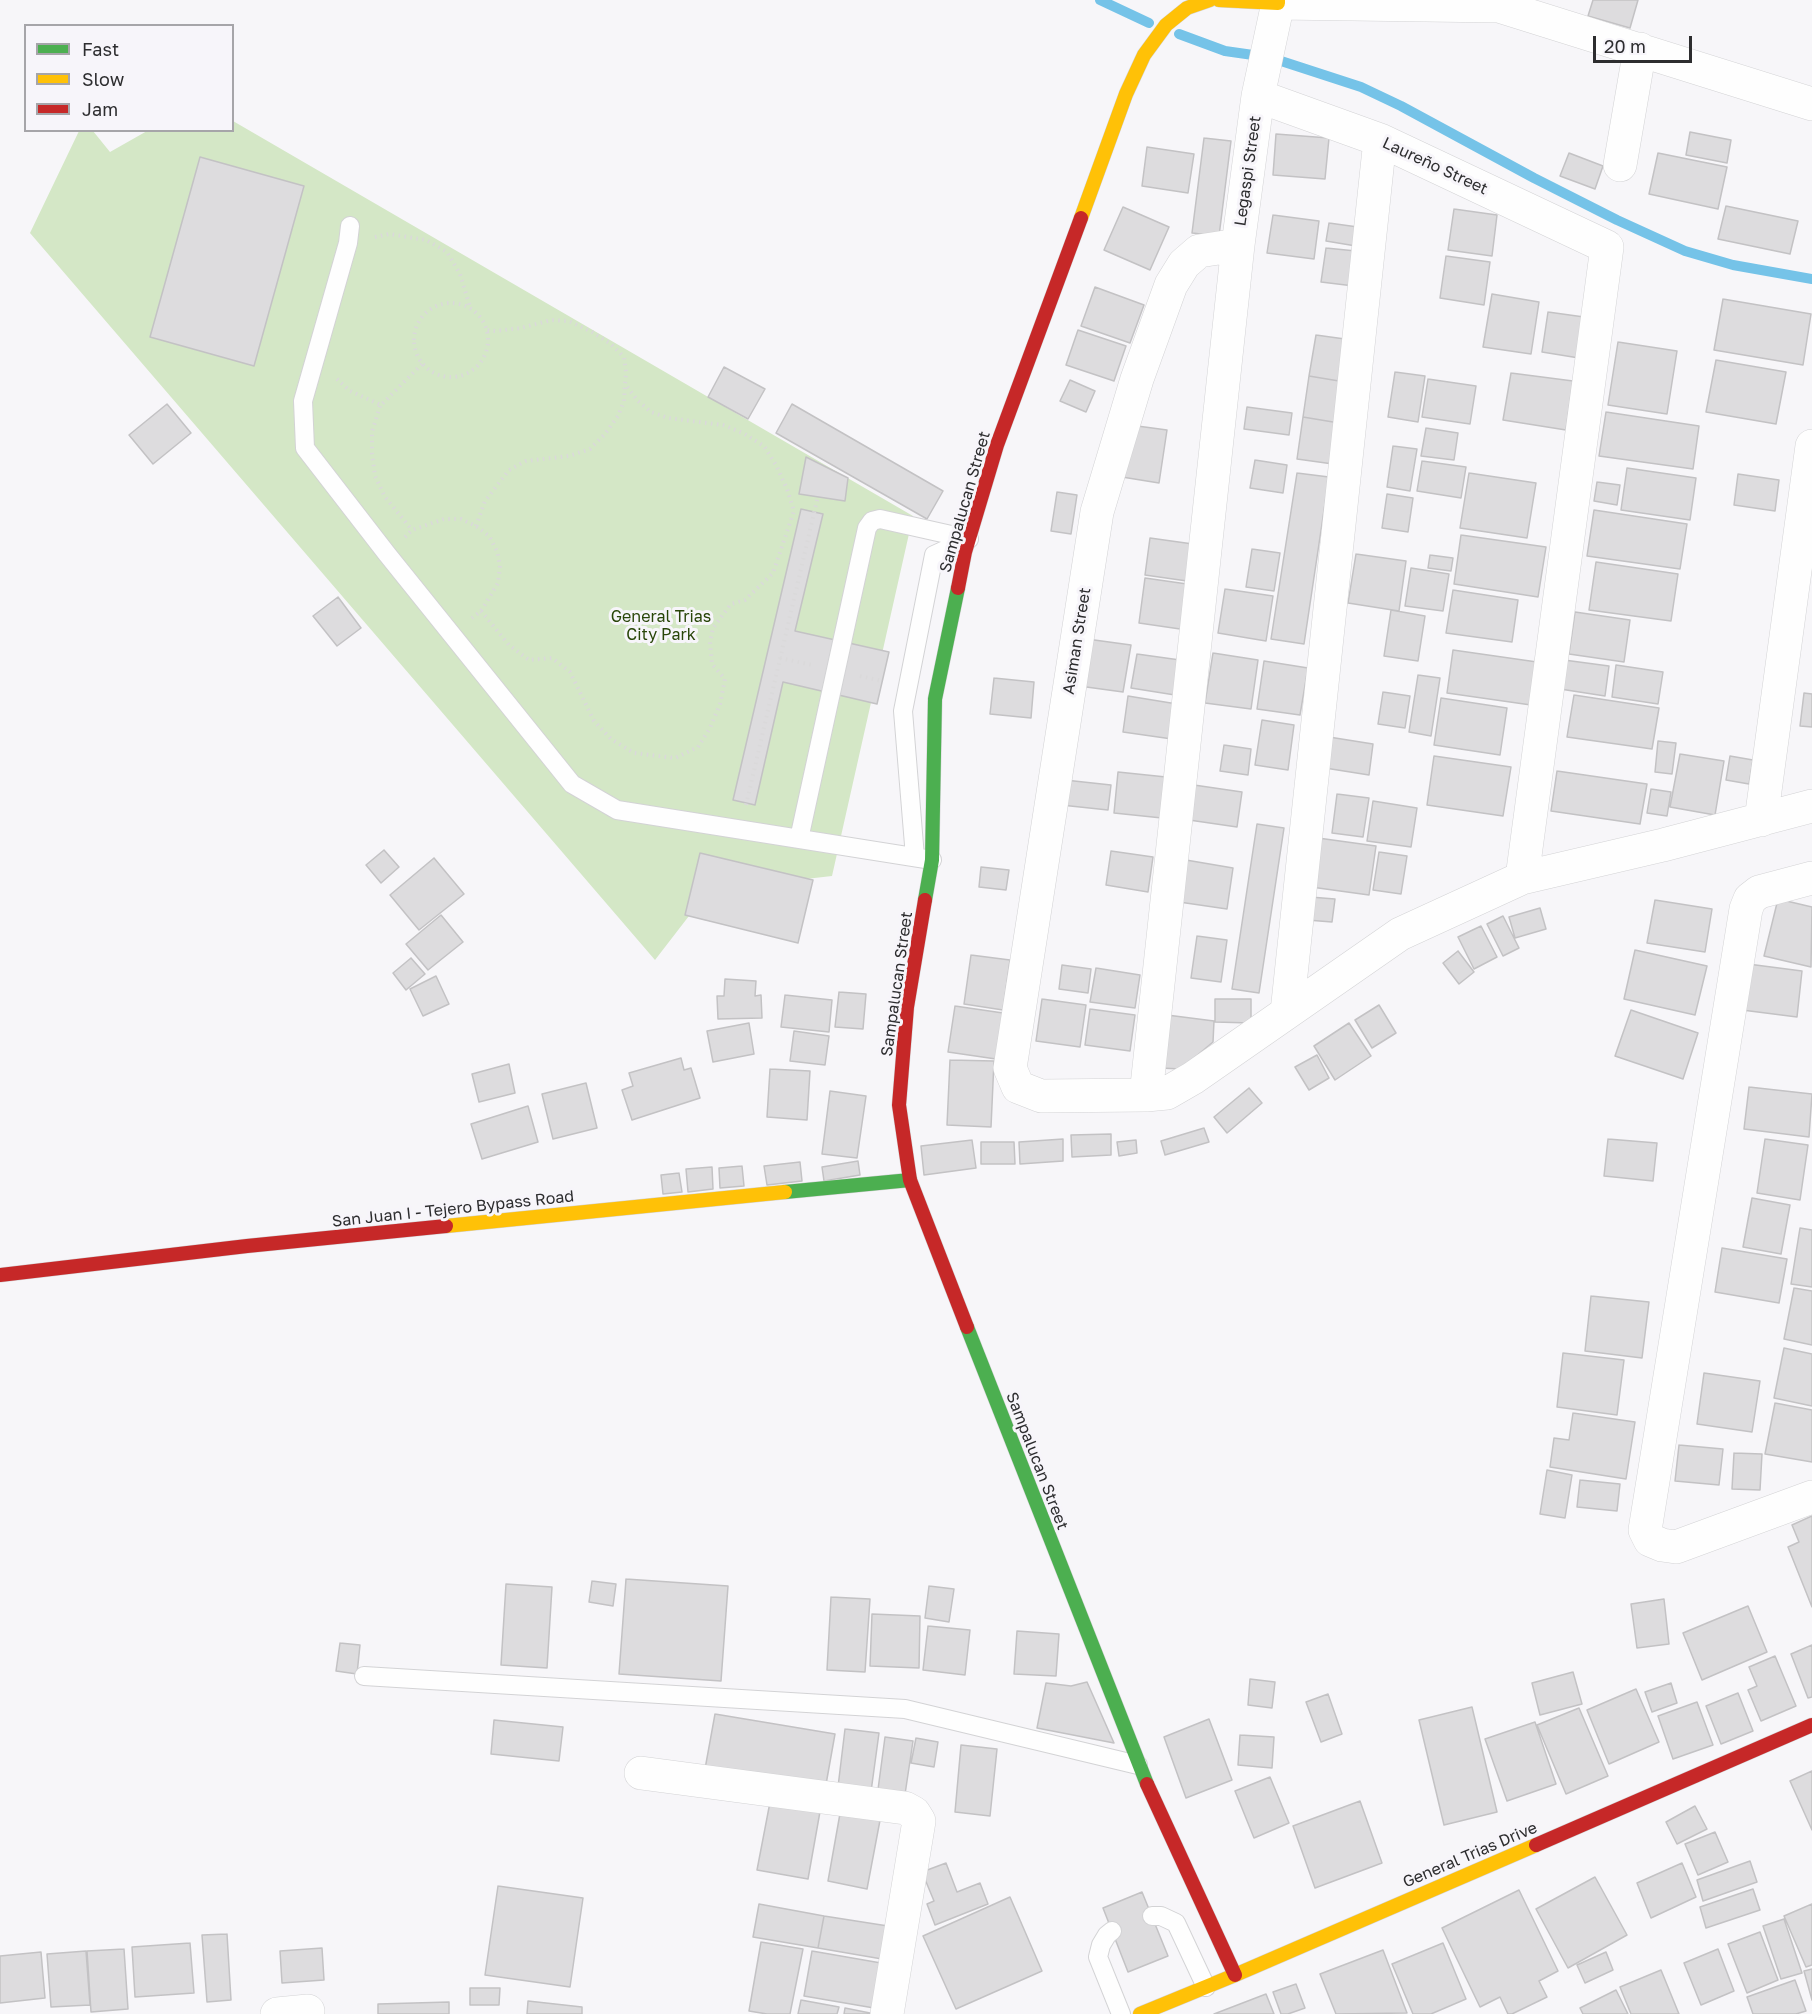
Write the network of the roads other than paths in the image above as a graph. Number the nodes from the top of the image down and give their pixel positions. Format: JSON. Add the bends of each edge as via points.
{"nodes":[{"id":1,"x":1210,"y":0,"type":"edge"},
{"id":2,"x":1219,"y":0,"type":"edge"},
{"id":3,"x":1278,"y":2,"type":"edge"},
{"id":4,"x":1500,"y":3,"type":"edge"},
{"id":5,"x":1640,"y":49,"type":"junction"},
{"id":6,"x":1258,"y":96,"type":"junction"},
{"id":7,"x":1812,"y":104,"type":"edge"},
{"id":8,"x":1380,"y":140,"type":"junction"},
{"id":9,"x":1620,"y":165,"type":"dead end"},
{"id":10,"x":349,"y":235,"type":"road end"},
{"id":11,"x":1238,"y":245,"type":"junction"},
{"id":12,"x":1812,"y":446,"type":"edge"},
{"id":13,"x":969,"y":539,"type":"junction"},
{"id":14,"x":1812,"y":806,"type":"edge"},
{"id":15,"x":1761,"y":820,"type":"junction"},
{"id":16,"x":799,"y":839,"type":"junction"},
{"id":17,"x":923,"y":858,"type":"junction"},
{"id":18,"x":1522,"y":878,"type":"junction"},
{"id":19,"x":1812,"y":878,"type":"edge"},
{"id":20,"x":1287,"y":1012,"type":"junction"},
{"id":21,"x":1146,"y":1095,"type":"junction"},
{"id":22,"x":910,"y":1180,"type":"junction"},
{"id":23,"x":0,"y":1275,"type":"edge"},
{"id":24,"x":1812,"y":1497,"type":"edge"},
{"id":25,"x":364,"y":1676,"type":"dead end"},
{"id":26,"x":1812,"y":1725,"type":"edge"},
{"id":27,"x":1138,"y":1765,"type":"junction"},
{"id":28,"x":642,"y":1773,"type":"dead end"},
{"id":29,"x":1203,"y":1907,"type":"junction"},
{"id":30,"x":1152,"y":1916,"type":"dead end"},
{"id":31,"x":1176,"y":1923,"type":"junction"},
{"id":32,"x":1112,"y":1931,"type":"dead end"},
{"id":33,"x":1235,"y":1975,"type":"junction"},
{"id":34,"x":1206,"y":1987,"type":"junction"},
{"id":35,"x":887,"y":2014,"type":"edge"},
{"id":36,"x":1120,"y":2014,"type":"edge"},
{"id":37,"x":1140,"y":2014,"type":"edge"}],
"edges":[{"from":1,"to":13,"type":"street","name":"Sampalucan Street","via":[[1187,8],[1166,25],[1144,55],[1126,94],[997,445]]},
{"from":2,"to":3,"type":"street"},
{"from":3,"to":4,"type":"street"},
{"from":3,"to":6,"type":"street","name":"Legaspi Street"},
{"from":4,"to":5,"type":"street"},
{"from":5,"to":7,"type":"street"},
{"from":5,"to":9,"type":"street"},
{"from":6,"to":8,"type":"street","name":"Laureño Street"},
{"from":6,"to":11,"type":"street","name":"Legaspi Street"},
{"from":8,"to":18,"type":"street","name":"Laureño Street","via":[[1607,247]]},
{"from":8,"to":20,"type":"street"},
{"from":10,"to":16,"type":"lane","via":[[303,401],[305,448],[572,784],[617,810]]},
{"from":11,"to":21,"type":"street","name":"Legaspi Street"},
{"from":11,"to":21,"type":"street","name":"Asiman Street","via":[[1199,251],[1184,264],[1171,285],[1137,379],[1097,512],[1010,1068],[1018,1087],[1041,1096]]},
{"from":12,"to":15,"type":"street"},
{"from":13,"to":16,"type":"lane","via":[[880,519],[872,520],[867,528]]},
{"from":13,"to":17,"type":"street","name":"Sampalucan Street","via":[[934,699]]},
{"from":13,"to":17,"type":"lane","via":[[934,555],[903,711]]},
{"from":14,"to":15,"type":"street"},
{"from":15,"to":18,"type":"street"},
{"from":16,"to":17,"type":"lane"},
{"from":17,"to":22,"type":"street","name":"Sampalucan Street","via":[[899,1105]]},
{"from":18,"to":20,"type":"street","via":[[1400,934]]},
{"from":19,"to":24,"type":"street","via":[[1759,892],[1746,909],[1645,1530],[1650,1540],[1676,1547]]},
{"from":20,"to":21,"type":"street","via":[[1181,1086],[1167,1093]]},
{"from":22,"to":23,"type":"street","name":"San Juan I - Tejero Bypass Road","via":[[247,1246]]},
{"from":22,"to":27,"type":"street","name":"Sampalucan Street"},
{"from":25,"to":27,"type":"lane","via":[[904,1709]]},
{"from":26,"to":33,"type":"street","name":"General Trias Drive"},
{"from":27,"to":29,"type":"street","name":"Sampalucan Street"},
{"from":28,"to":35,"type":"street","via":[[905,1808],[914,1813],[919,1821]]},
{"from":29,"to":31,"type":"lane"},
{"from":29,"to":33,"type":"street","name":"Sampalucan Street"},
{"from":30,"to":31,"type":"lane"},
{"from":31,"to":34,"type":"lane"},
{"from":32,"to":36,"type":"lane","via":[[1101,1945],[1098,1957]]},
{"from":33,"to":34,"type":"street","name":"General Trias Drive"},
{"from":34,"to":37,"type":"street","name":"General Trias Drive"}]}
